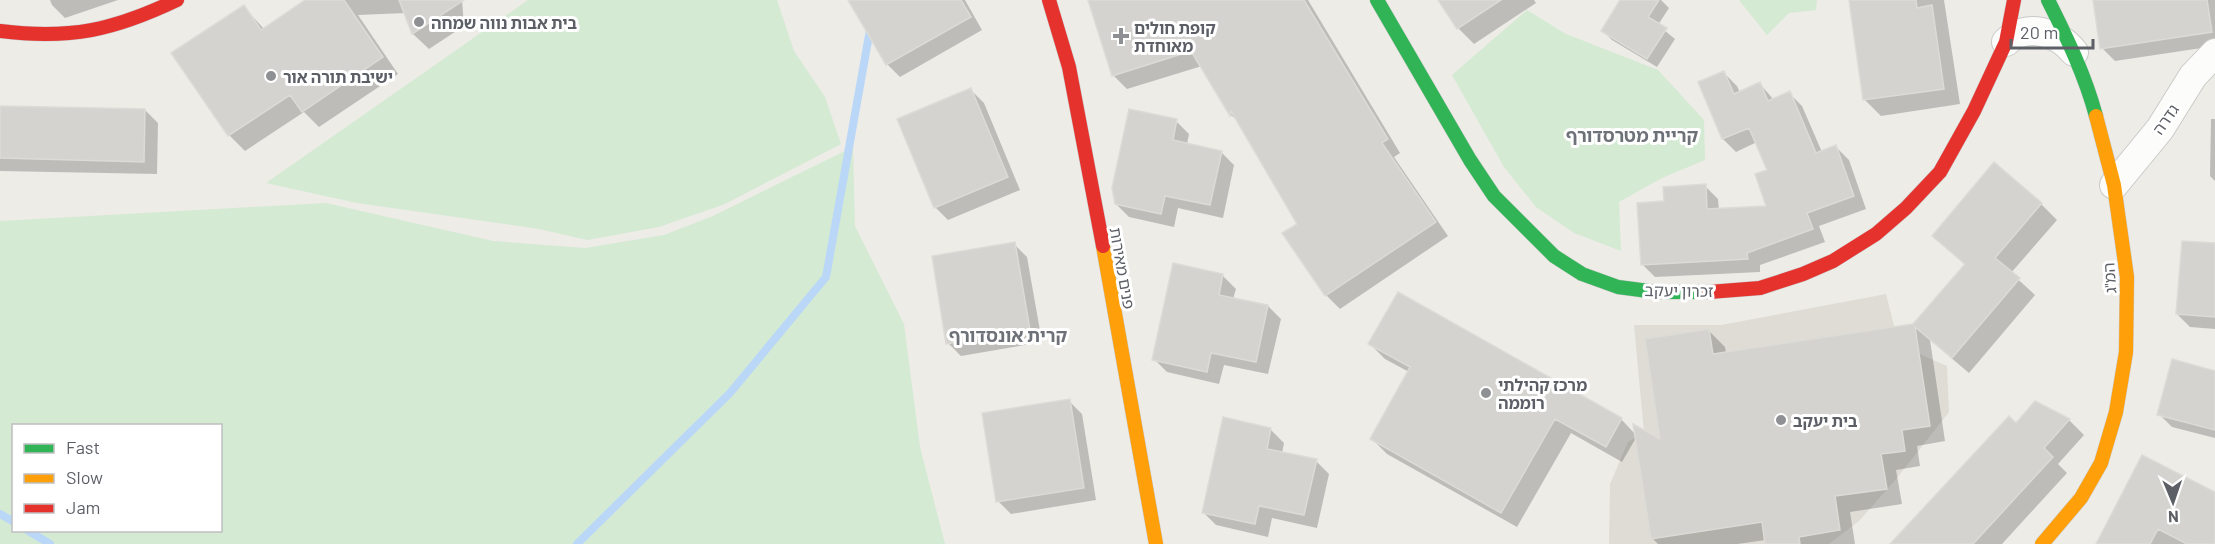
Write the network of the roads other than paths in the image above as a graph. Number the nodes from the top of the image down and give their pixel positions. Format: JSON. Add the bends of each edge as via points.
{"nodes":[{"id":1,"x":177,"y":0,"type":"edge"},
{"id":2,"x":1049,"y":0,"type":"edge"},
{"id":3,"x":1377,"y":0,"type":"edge"},
{"id":4,"x":2013,"y":0,"type":"edge"},
{"id":5,"x":2048,"y":0,"type":"edge"},
{"id":6,"x":0,"y":32,"type":"edge"},
{"id":7,"x":2006,"y":42,"type":"junction"},
{"id":8,"x":2074,"y":52,"type":"junction"},
{"id":9,"x":2215,"y":53,"type":"edge"},
{"id":10,"x":2114,"y":185,"type":"junction"},
{"id":11,"x":1156,"y":544,"type":"edge"},
{"id":12,"x":2042,"y":544,"type":"edge"}],
"edges":[{"from":1,"to":6,"type":"street","via":[[108,29],[75,34]]},
{"from":2,"to":11,"type":"street","name":"פנים מאירות","via":[[1080,118]]},
{"from":3,"to":7,"type":"street","name":"זכרון יעקב","via":[[1470,160],[1494,196],[1524,228],[1554,256],[1582,274],[1618,287],[1656,292],[1760,288],[1833,261],[1876,234],[1940,172]]},
{"from":4,"to":7,"type":"street","name":"זכרון יעקב"},
{"from":5,"to":8,"type":"street","name":"המ\"ג"},
{"from":7,"to":8,"type":"street","via":[[2019,33],[2033,31],[2058,38]]},
{"from":8,"to":10,"type":"street","name":"המ\"ג","via":[[2090,94]]},
{"from":9,"to":10,"type":"street","name":"גדרה","via":[[2193,76],[2160,129]]},
{"from":10,"to":12,"type":"street","name":"המ\"ג","via":[[2127,277],[2126,352],[2115,412],[2101,463],[2081,498]]}]}
